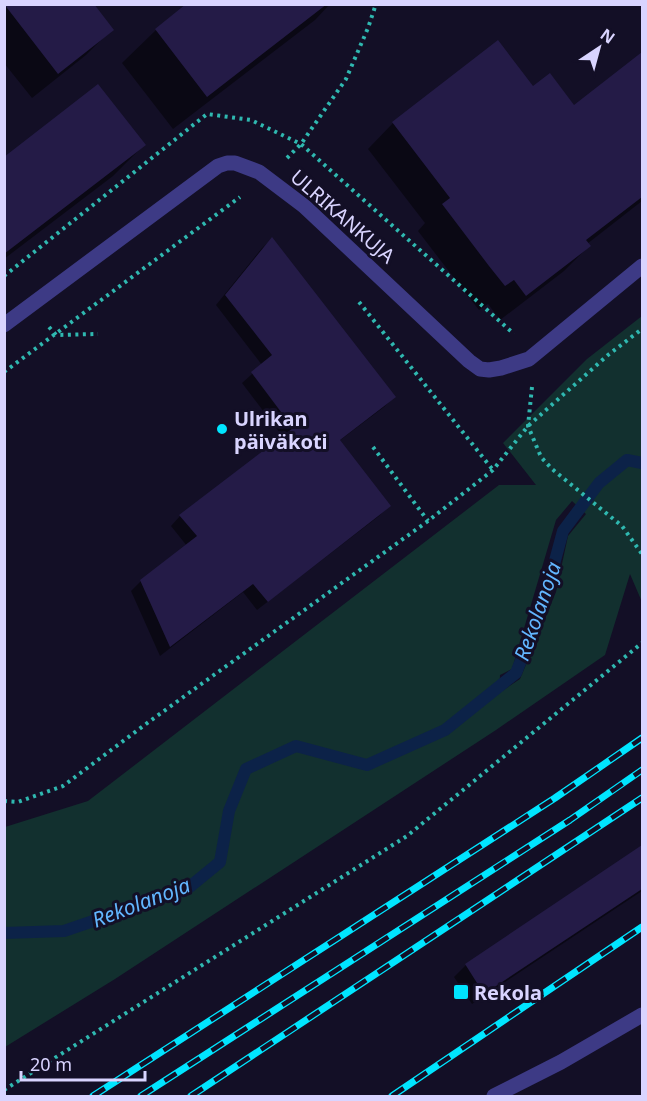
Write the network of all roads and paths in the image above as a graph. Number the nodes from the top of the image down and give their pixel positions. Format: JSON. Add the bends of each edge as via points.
{"nodes":[{"id":1,"x":376,"y":4,"type":"edge"},
{"id":2,"x":301,"y":144,"type":"junction"},
{"id":3,"x":268,"y":178,"type":"junction"},
{"id":4,"x":642,"y":266,"type":"edge"},
{"id":5,"x":4,"y":276,"type":"edge"},
{"id":6,"x":358,"y":300,"type":"dead end"},
{"id":7,"x":4,"y":325,"type":"edge"},
{"id":8,"x":642,"y":328,"type":"edge"},
{"id":9,"x":529,"y":359,"type":"junction"},
{"id":10,"x":4,"y":372,"type":"edge"},
{"id":11,"x":528,"y":426,"type":"junction"},
{"id":12,"x":373,"y":447,"type":"dead end"},
{"id":13,"x":493,"y":470,"type":"junction"},
{"id":14,"x":428,"y":521,"type":"junction"},
{"id":15,"x":642,"y":554,"type":"edge"},
{"id":16,"x":642,"y":643,"type":"edge"},
{"id":17,"x":4,"y":801,"type":"edge"},
{"id":18,"x":642,"y":1015,"type":"edge"},
{"id":19,"x":4,"y":1090,"type":"edge"},
{"id":20,"x":494,"y":1096,"type":"edge"}],
"edges":[{"from":1,"to":2,"type":"path","via":[[346,79]]},
{"from":2,"to":3,"type":"path"},
{"from":2,"to":5,"type":"path","via":[[251,120],[207,114]]},
{"from":2,"to":9,"type":"path","via":[[515,334]]},
{"from":3,"to":7,"type":"street","name":"ULRIKANKUJA","via":[[242,165],[218,166]]},
{"from":3,"to":9,"type":"street","name":"ULRIKANKUJA","via":[[304,206],[480,369],[501,368]]},
{"from":3,"to":10,"type":"path"},
{"from":4,"to":9,"type":"street","name":"ULRIKANKUJA"},
{"from":6,"to":13,"type":"path"},
{"from":8,"to":11,"type":"path"},
{"from":9,"to":11,"type":"path","via":[[533,383]]},
{"from":11,"to":13,"type":"path"},
{"from":11,"to":15,"type":"path","via":[[541,457],[552,470],[622,526]]},
{"from":12,"to":14,"type":"path"},
{"from":13,"to":14,"type":"path"},
{"from":14,"to":17,"type":"path","via":[[63,786],[18,802]]},
{"from":16,"to":19,"type":"path","via":[[407,836]]},
{"from":18,"to":20,"type":"street"}]}
